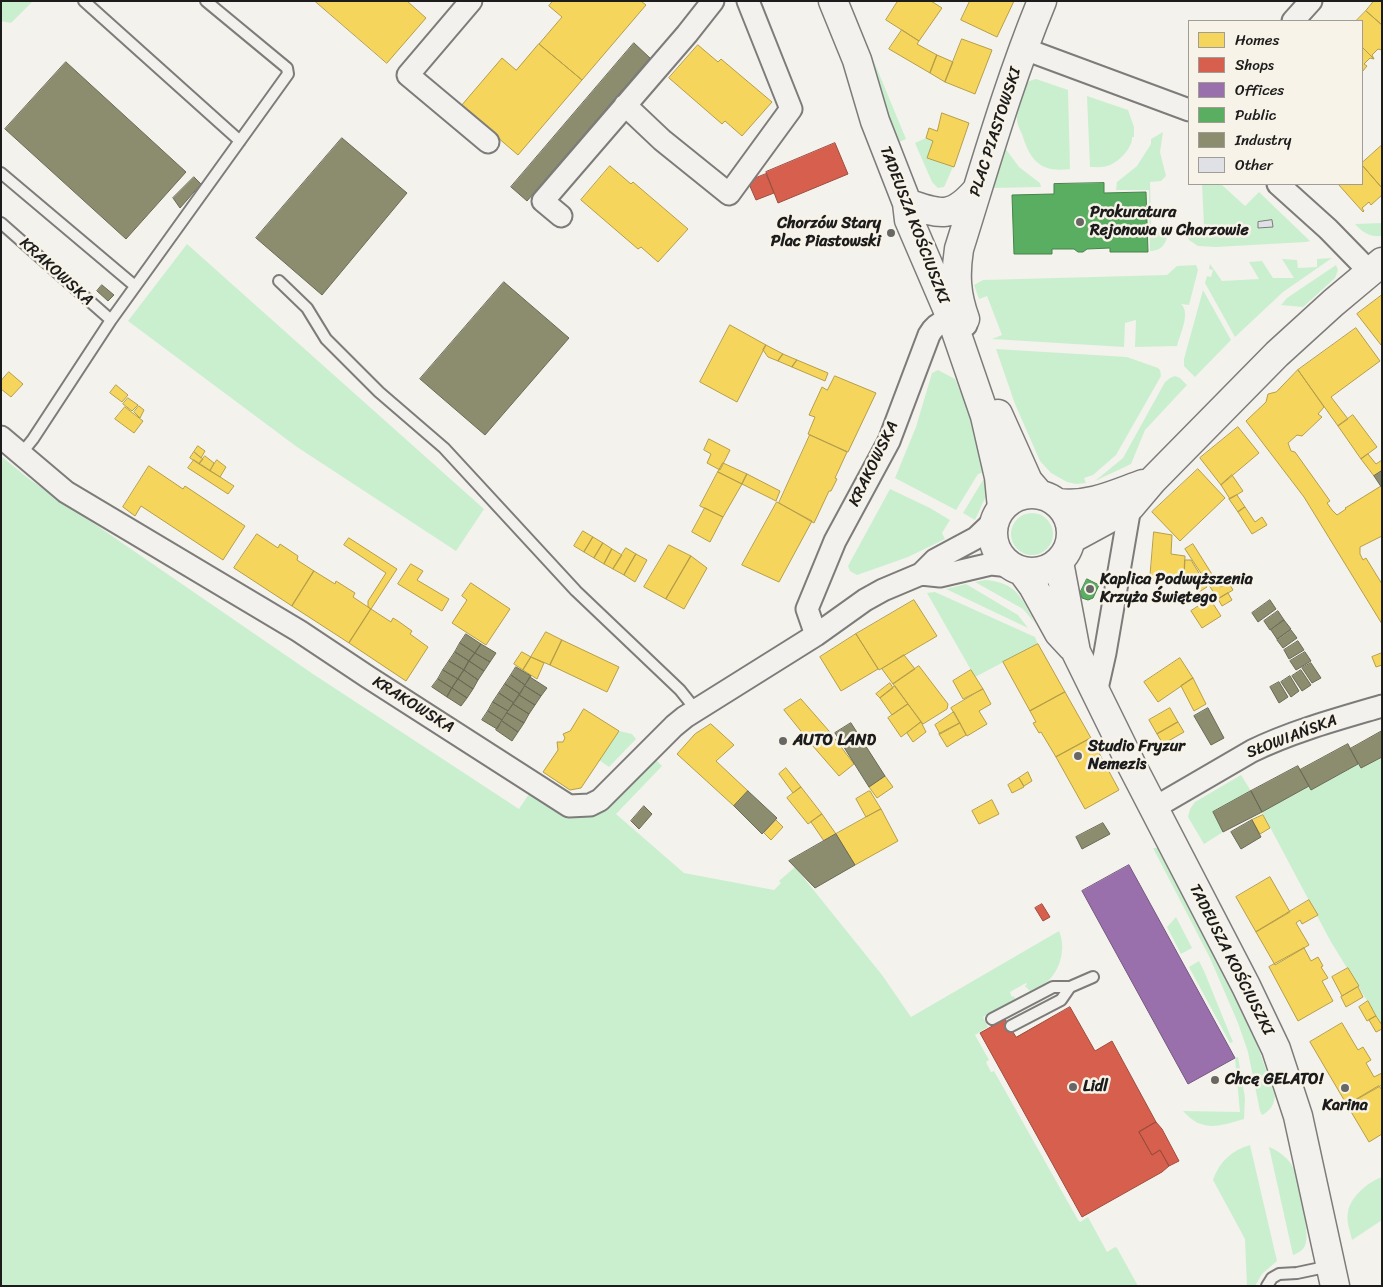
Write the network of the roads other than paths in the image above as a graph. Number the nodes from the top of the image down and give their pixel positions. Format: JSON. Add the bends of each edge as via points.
{"nodes":[{"id":1,"x":84,"y":1,"type":"edge"},
{"id":2,"x":206,"y":1,"type":"edge"},
{"id":3,"x":471,"y":1,"type":"edge"},
{"id":4,"x":712,"y":1,"type":"edge"},
{"id":5,"x":748,"y":1,"type":"edge"},
{"id":6,"x":833,"y":1,"type":"edge"},
{"id":7,"x":1042,"y":1,"type":"edge"},
{"id":8,"x":1311,"y":1,"type":"edge"},
{"id":9,"x":1294,"y":20,"type":"edge"},
{"id":10,"x":1023,"y":51,"type":"junction"},
{"id":11,"x":625,"y":105,"type":"junction"},
{"id":12,"x":1188,"y":110,"type":"edge"},
{"id":13,"x":240,"y":141,"type":"junction"},
{"id":14,"x":488,"y":142,"type":"dead end"},
{"id":15,"x":1,"y":173,"type":"edge"},
{"id":16,"x":1279,"y":185,"type":"edge"},
{"id":17,"x":977,"y":190,"type":"junction"},
{"id":18,"x":907,"y":203,"type":"junction"},
{"id":19,"x":561,"y":216,"type":"dead end"},
{"id":20,"x":1,"y":223,"type":"edge"},
{"id":21,"x":1376,"y":267,"type":"edge"},
{"id":22,"x":279,"y":281,"type":"dead end"},
{"id":23,"x":136,"y":286,"type":"junction"},
{"id":24,"x":111,"y":320,"type":"junction"},
{"id":25,"x":960,"y":323,"type":"junction"},
{"id":26,"x":1,"y":437,"type":"edge"},
{"id":27,"x":21,"y":454,"type":"junction"},
{"id":28,"x":1152,"y":481,"type":"junction"},
{"id":29,"x":1049,"y":499,"type":"junction"},
{"id":30,"x":1130,"y":507,"type":"junction"},
{"id":31,"x":998,"y":514,"type":"junction"},
{"id":32,"x":1065,"y":550,"type":"junction"},
{"id":33,"x":1016,"y":568,"type":"junction"},
{"id":34,"x":921,"y":574,"type":"junction"},
{"id":35,"x":816,"y":635,"type":"junction"},
{"id":36,"x":1076,"y":652,"type":"junction"},
{"id":37,"x":1096,"y":694,"type":"junction"},
{"id":38,"x":1382,"y":706,"type":"edge"},
{"id":39,"x":696,"y":710,"type":"junction"},
{"id":40,"x":1154,"y":808,"type":"junction"},
{"id":41,"x":1093,"y":977,"type":"dead end"},
{"id":42,"x":1070,"y":987,"type":"junction"},
{"id":43,"x":992,"y":1019,"type":"dead end"},
{"id":44,"x":1011,"y":1026,"type":"dead end"},
{"id":45,"x":1333,"y":1276,"type":"edge"},
{"id":46,"x":1266,"y":1286,"type":"edge"}],
"edges":[{"from":1,"to":13,"type":"lane"},
{"from":2,"to":13,"type":"lane","via":[[287,68],[288,74]]},
{"from":3,"to":14,"type":"street","via":[[408,75]]},
{"from":4,"to":11,"type":"street"},
{"from":5,"to":11,"type":"street","via":[[791,109],[729,194],[662,140]]},
{"from":6,"to":18,"type":"street","name":"TADEUSZA KOŚCIUSZKI"},
{"from":7,"to":10,"type":"street"},
{"from":8,"to":9,"type":"street"},
{"from":10,"to":12,"type":"street","name":"PLAC PIASTOWSKI"},
{"from":10,"to":17,"type":"street","name":"PLAC PIASTOWSKI"},
{"from":11,"to":19,"type":"street","via":[[542,201]]},
{"from":13,"to":23,"type":"lane"},
{"from":15,"to":23,"type":"lane"},
{"from":16,"to":21,"type":"street"},
{"from":17,"to":18,"type":"street","via":[[959,208],[951,211],[933,211]]},
{"from":17,"to":25,"type":"street","name":"PLAC PIASTOWSKI","via":[[955,271]]},
{"from":18,"to":25,"type":"street","name":"TADEUSZA KOŚCIUSZKI","via":[[909,220]]},
{"from":20,"to":24,"type":"lane","name":"KRAKOWSKA"},
{"from":21,"to":28,"type":"street","via":[[1277,354]]},
{"from":22,"to":39,"type":"lane","via":[[307,308],[326,339],[379,392],[444,448],[576,591],[680,690]]},
{"from":23,"to":24,"type":"lane"},
{"from":24,"to":27,"type":"lane"},
{"from":25,"to":29,"type":"street","name":"TADEUSZA KOŚCIUSZKI","via":[[1028,481]]},
{"from":25,"to":31,"type":"street","name":"TADEUSZA KOŚCIUSZKI","via":[[999,477]]},
{"from":25,"to":35,"type":"street","name":"KRAKOWSKA","via":[[946,320],[933,328],[889,441],[835,541],[807,609]]},
{"from":26,"to":27,"type":"street","name":"KRAKOWSKA"},
{"from":27,"to":39,"type":"street","name":"KRAKOWSKA","via":[[66,492],[299,630],[569,806],[590,805],[600,800],[674,726]]},
{"from":28,"to":29,"type":"street","via":[[1072,505]]},
{"from":28,"to":30,"type":"street"},
{"from":29,"to":31,"type":"street","via":[[1024,494],[1014,498]]},
{"from":29,"to":32,"type":"street","via":[[1066,513],[1071,526]]},
{"from":30,"to":32,"type":"street"},
{"from":30,"to":37,"type":"street"},
{"from":31,"to":33,"type":"street","via":[[993,531],[997,550],[1002,559]]},
{"from":31,"to":34,"type":"street","name":"KRAKOWSKA","via":[[976,538],[935,560]]},
{"from":32,"to":33,"type":"street","via":[[1048,569],[1035,572]]},
{"from":32,"to":36,"type":"street","name":"TADEUSZA KOŚCIUSZKI"},
{"from":33,"to":34,"type":"street","name":"KRAKOWSKA","via":[[991,564],[940,576]]},
{"from":33,"to":36,"type":"street","name":"TADEUSZA KOŚCIUSZKI","via":[[1033,586],[1059,633]]},
{"from":34,"to":35,"type":"street","name":"KRAKOWSKA","via":[[865,600]]},
{"from":35,"to":39,"type":"street","name":"KRAKOWSKA"},
{"from":36,"to":37,"type":"street","name":"TADEUSZA KOŚCIUSZKI"},
{"from":37,"to":40,"type":"street","name":"TADEUSZA KOŚCIUSZKI"},
{"from":38,"to":40,"type":"street","name":"SŁOWIAŃSKA","via":[[1268,743]]},
{"from":40,"to":45,"type":"street","name":"TADEUSZA KOŚCIUSZKI","via":[[1276,1049],[1298,1116]]},
{"from":41,"to":42,"type":"lane"},
{"from":42,"to":43,"type":"lane","via":[[1053,987]]},
{"from":42,"to":44,"type":"lane","via":[[1061,1000]]},
{"from":45,"to":46,"type":"lane","via":[[1279,1274]]}]}
